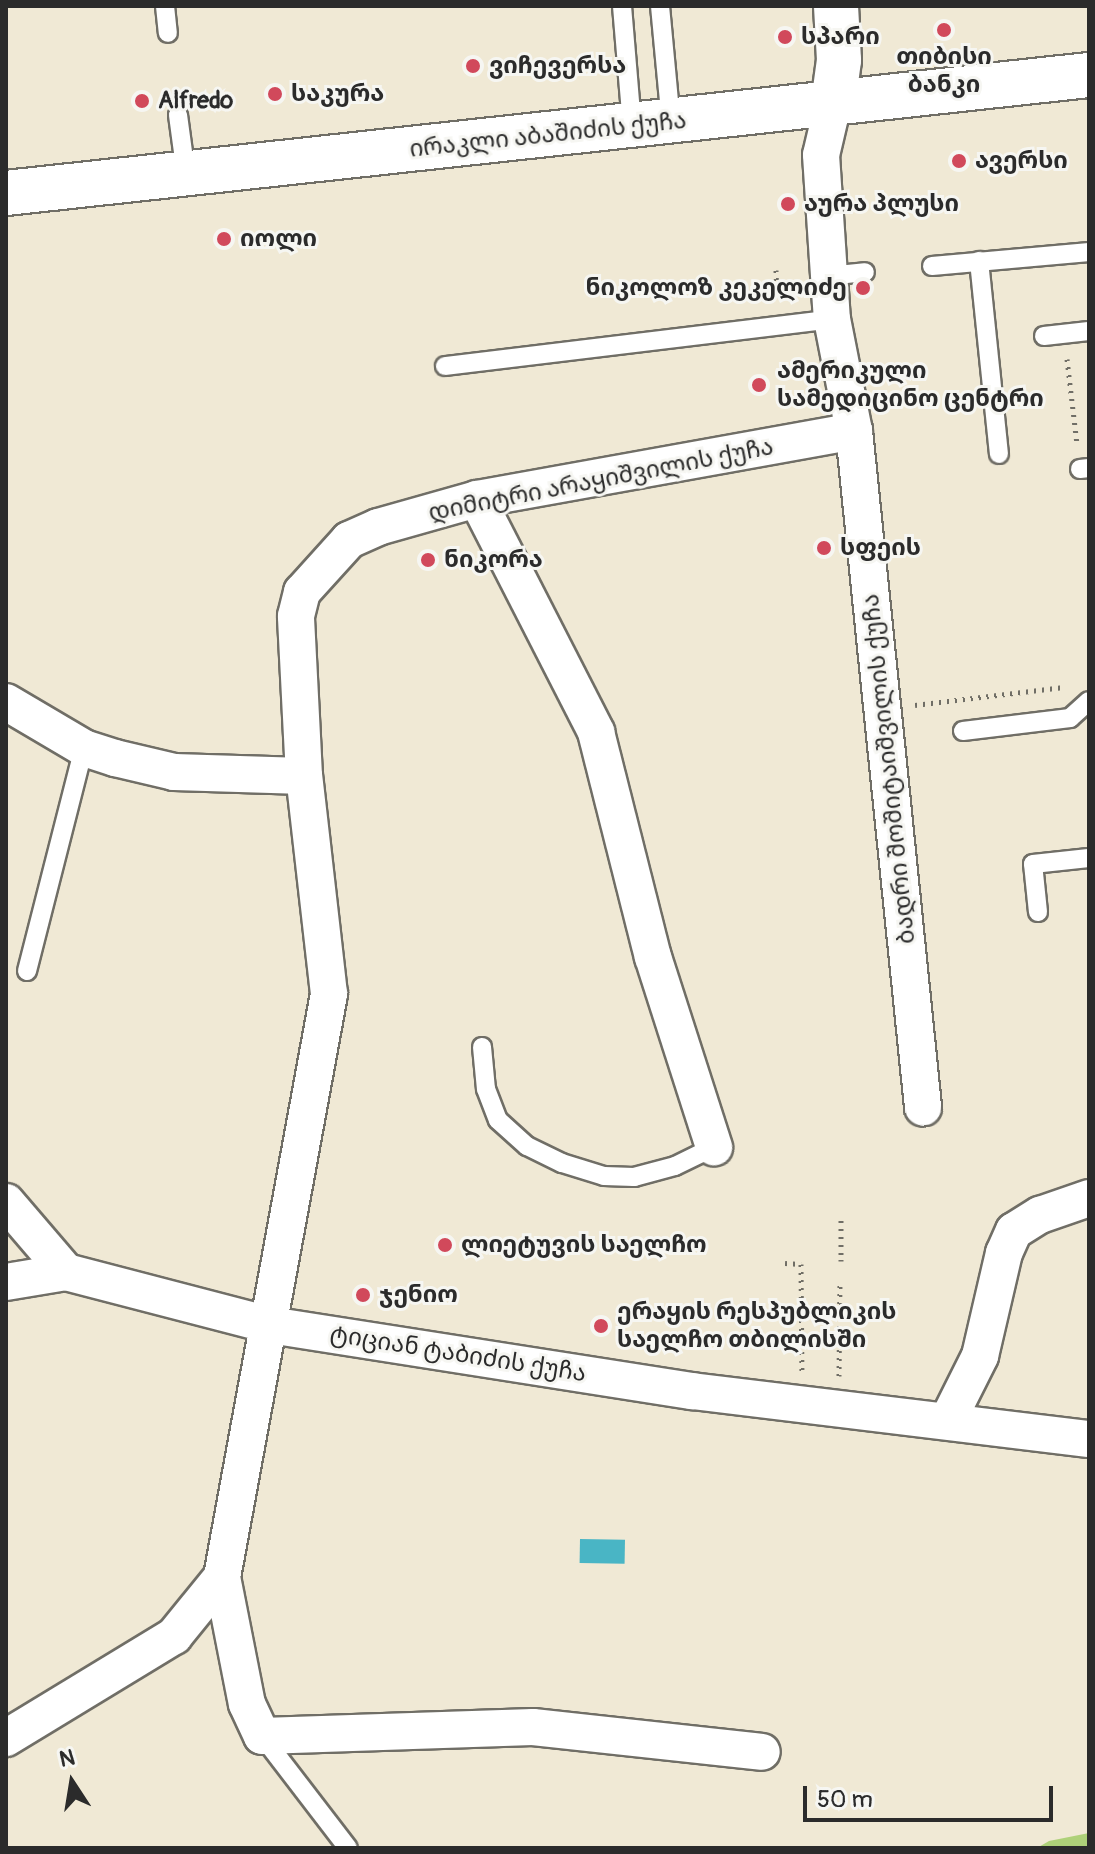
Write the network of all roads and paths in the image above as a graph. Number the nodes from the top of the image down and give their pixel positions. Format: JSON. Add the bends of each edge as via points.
{"nodes":[{"id":1,"x":165,"y":6,"type":"edge"},
{"id":2,"x":622,"y":6,"type":"edge"},
{"id":3,"x":660,"y":6,"type":"edge"},
{"id":4,"x":836,"y":6,"type":"edge"},
{"id":5,"x":168,"y":33,"type":"dead end"},
{"id":6,"x":1089,"y":75,"type":"edge"},
{"id":7,"x":833,"y":104,"type":"junction"},
{"id":8,"x":178,"y":115,"type":"dead end"},
{"id":9,"x":651,"y":124,"type":"junction"},
{"id":10,"x":186,"y":174,"type":"junction"},
{"id":11,"x":6,"y":193,"type":"edge"},
{"id":12,"x":1089,"y":252,"type":"edge"},
{"id":13,"x":979,"y":261,"type":"junction"},
{"id":14,"x":932,"y":266,"type":"dead end"},
{"id":15,"x":776,"y":270,"type":"dead end"},
{"id":16,"x":865,"y":272,"type":"dead end"},
{"id":17,"x":828,"y":276,"type":"junction"},
{"id":18,"x":777,"y":291,"type":"dead end"},
{"id":19,"x":832,"y":319,"type":"junction"},
{"id":20,"x":1089,"y":331,"type":"edge"},
{"id":21,"x":1064,"y":334,"type":"junction"},
{"id":22,"x":1044,"y":336,"type":"dead end"},
{"id":23,"x":445,"y":366,"type":"dead end"},
{"id":24,"x":854,"y":431,"type":"junction"},
{"id":25,"x":999,"y":454,"type":"dead end"},
{"id":26,"x":1084,"y":468,"type":"edge"},
{"id":27,"x":477,"y":499,"type":"junction"},
{"id":28,"x":1074,"y":686,"type":"dead end"},
{"id":29,"x":1089,"y":701,"type":"edge"},
{"id":30,"x":6,"y":702,"type":"edge"},
{"id":31,"x":882,"y":709,"type":"junction"},
{"id":32,"x":963,"y":731,"type":"dead end"},
{"id":33,"x":84,"y":748,"type":"junction"},
{"id":34,"x":304,"y":776,"type":"junction"},
{"id":35,"x":1089,"y":858,"type":"edge"},
{"id":36,"x":1038,"y":912,"type":"dead end"},
{"id":37,"x":27,"y":971,"type":"dead end"},
{"id":38,"x":482,"y":1047,"type":"dead end"},
{"id":39,"x":923,"y":1107,"type":"dead end"},
{"id":40,"x":714,"y":1147,"type":"joint"},
{"id":41,"x":1089,"y":1198,"type":"edge"},
{"id":42,"x":6,"y":1202,"type":"edge"},
{"id":43,"x":841,"y":1220,"type":"dead end"},
{"id":44,"x":841,"y":1261,"type":"dead end"},
{"id":45,"x":785,"y":1263,"type":"dead end"},
{"id":46,"x":66,"y":1272,"type":"junction"},
{"id":47,"x":840,"y":1281,"type":"dead end"},
{"id":48,"x":6,"y":1282,"type":"edge"},
{"id":49,"x":270,"y":1325,"type":"junction"},
{"id":50,"x":803,"y":1356,"type":"dead end"},
{"id":51,"x":840,"y":1362,"type":"dead end"},
{"id":52,"x":948,"y":1420,"type":"junction"},
{"id":53,"x":1089,"y":1439,"type":"edge"},
{"id":54,"x":222,"y":1577,"type":"junction"},
{"id":55,"x":262,"y":1736,"type":"junction"},
{"id":56,"x":6,"y":1738,"type":"edge"},
{"id":57,"x":762,"y":1752,"type":"dead end"},
{"id":58,"x":348,"y":1848,"type":"edge"}],
"edges":[{"from":1,"to":5,"type":"lane"},
{"from":2,"to":9,"type":"lane"},
{"from":3,"to":9,"type":"lane"},
{"from":4,"to":7,"type":"street","via":[[839,60]]},
{"from":6,"to":7,"type":"street","name":"ირაკლი აბაშიძის ქუჩა"},
{"from":7,"to":9,"type":"street","name":"ირაკლი აბაშიძის ქუჩა"},
{"from":7,"to":17,"type":"street","via":[[821,155]]},
{"from":8,"to":10,"type":"lane"},
{"from":9,"to":10,"type":"street","name":"ირაკლი აბაშიძის ქუჩა"},
{"from":10,"to":11,"type":"street","name":"ირაკლი აბაშიძის ქუჩა"},
{"from":12,"to":13,"type":"lane"},
{"from":13,"to":14,"type":"lane"},
{"from":13,"to":25,"type":"lane"},
{"from":15,"to":18,"type":"path"},
{"from":16,"to":17,"type":"lane"},
{"from":17,"to":19,"type":"street"},
{"from":19,"to":23,"type":"lane"},
{"from":19,"to":24,"type":"street"},
{"from":20,"to":21,"type":"lane"},
{"from":21,"to":22,"type":"lane"},
{"from":21,"to":26,"type":"path"},
{"from":24,"to":27,"type":"street","name":"დიმიტრი არაყიშვილის ქუჩა"},
{"from":24,"to":31,"type":"street","name":"ბადრი შოშიტაიშვილის ქუჩა"},
{"from":27,"to":34,"type":"street","name":"დიმიტრი არაყიშვილის ქუჩა","via":[[349,540],[302,592],[296,616]]},
{"from":27,"to":40,"type":"street","via":[[596,732],[653,957]]},
{"from":28,"to":31,"type":"path"},
{"from":29,"to":32,"type":"lane","via":[[1070,718]]},
{"from":30,"to":33,"type":"street"},
{"from":31,"to":39,"type":"street","name":"ბადრი შოშიტაიშვილის ქუჩა"},
{"from":33,"to":34,"type":"street","via":[[174,772]]},
{"from":33,"to":37,"type":"lane"},
{"from":34,"to":49,"type":"street","name":"დიმიტრი არაყიშვილის ქუჩა","via":[[329,994]]},
{"from":35,"to":36,"type":"lane","via":[[1033,864]]},
{"from":38,"to":40,"type":"lane","via":[[486,1089],[498,1120],[527,1146],[562,1163],[604,1176],[634,1177],[675,1166]]},
{"from":41,"to":52,"type":"street","via":[[1040,1215],[1014,1231],[980,1356]]},
{"from":42,"to":46,"type":"street"},
{"from":43,"to":44,"type":"path"},
{"from":45,"to":50,"type":"path","via":[[801,1264]]},
{"from":46,"to":48,"type":"street"},
{"from":46,"to":49,"type":"street","name":"ტიციან ტაბიძის ქუჩა"},
{"from":47,"to":51,"type":"path"},
{"from":49,"to":52,"type":"street","name":"ტიციან ტაბიძის ქუჩა","via":[[692,1391]]},
{"from":49,"to":54,"type":"street","name":"დიმიტრი არაყიშვილის ქუჩა"},
{"from":52,"to":53,"type":"street","name":"ტიციან ტაბიძის ქუჩა"},
{"from":54,"to":55,"type":"street","via":[[247,1704]]},
{"from":54,"to":56,"type":"street","via":[[174,1636]]},
{"from":55,"to":57,"type":"street","via":[[533,1727]]},
{"from":55,"to":58,"type":"lane"}]}
